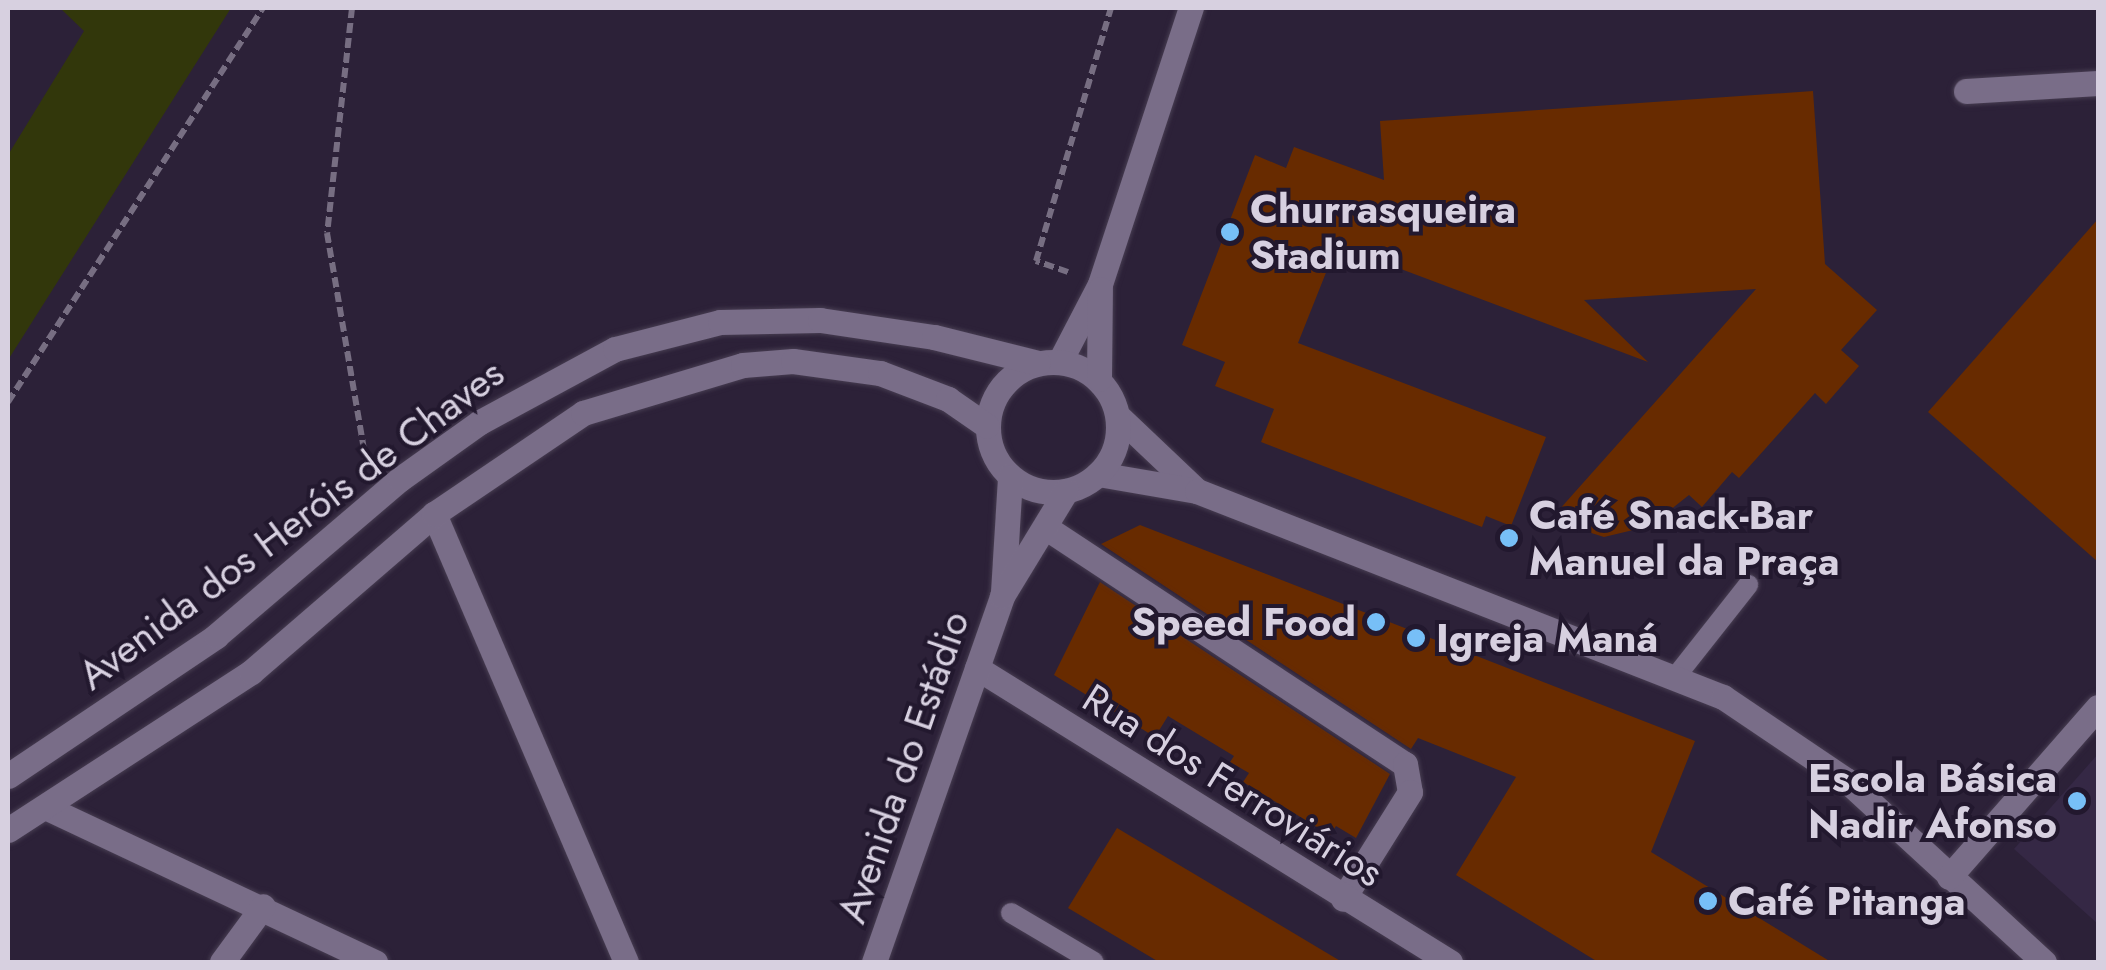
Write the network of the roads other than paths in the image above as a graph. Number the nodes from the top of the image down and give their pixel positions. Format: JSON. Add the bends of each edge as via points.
{"nodes":[{"id":1,"x":1191,"y":8,"type":"edge"},
{"id":2,"x":2098,"y":82,"type":"edge"},
{"id":3,"x":1966,"y":91,"type":"dead end"},
{"id":4,"x":1100,"y":284,"type":"junction"},
{"id":5,"x":1049,"y":362,"type":"junction"},
{"id":6,"x":1099,"y":379,"type":"junction"},
{"id":7,"x":1118,"y":416,"type":"junction"},
{"id":8,"x":987,"y":426,"type":"junction"},
{"id":9,"x":1098,"y":474,"type":"junction"},
{"id":10,"x":1010,"y":477,"type":"junction"},
{"id":11,"x":1066,"y":491,"type":"junction"},
{"id":12,"x":1197,"y":491,"type":"junction"},
{"id":13,"x":434,"y":514,"type":"junction"},
{"id":14,"x":1045,"y":527,"type":"junction"},
{"id":15,"x":1748,"y":585,"type":"dead end"},
{"id":16,"x":1002,"y":596,"type":"junction"},
{"id":17,"x":977,"y":668,"type":"junction"},
{"id":18,"x":1676,"y":674,"type":"junction"},
{"id":19,"x":2098,"y":707,"type":"edge"},
{"id":20,"x":8,"y":776,"type":"edge"},
{"id":21,"x":46,"y":808,"type":"junction"},
{"id":22,"x":8,"y":830,"type":"edge"},
{"id":23,"x":1948,"y":876,"type":"junction"},
{"id":24,"x":1344,"y":900,"type":"junction"},
{"id":25,"x":263,"y":906,"type":"junction"},
{"id":26,"x":1011,"y":913,"type":"dead end"},
{"id":27,"x":222,"y":962,"type":"edge"},
{"id":28,"x":375,"y":962,"type":"edge"},
{"id":29,"x":626,"y":962,"type":"edge"},
{"id":30,"x":874,"y":962,"type":"edge"},
{"id":31,"x":1094,"y":962,"type":"edge"},
{"id":32,"x":1450,"y":962,"type":"edge"},
{"id":33,"x":2044,"y":962,"type":"edge"}],
"edges":[{"from":1,"to":4,"type":"street"},
{"from":2,"to":3,"type":"street"},
{"from":4,"to":5,"type":"street"},
{"from":4,"to":6,"type":"street"},
{"from":5,"to":6,"type":"street"},
{"from":5,"to":8,"type":"street","via":[[1002,385]]},
{"from":5,"to":20,"type":"street","name":"Avenida dos Heróis de Chaves","via":[[883,328],[783,319],[673,329],[614,349],[480,422],[400,479],[216,636]]},
{"from":6,"to":7,"type":"street"},
{"from":7,"to":9,"type":"street","via":[[1118,438]]},
{"from":7,"to":12,"type":"street"},
{"from":8,"to":10,"type":"street","via":[[989,445]]},
{"from":8,"to":13,"type":"street","name":"Avenida dos Heróis de Chaves","via":[[948,399],[880,372],[821,362],[743,365],[583,413]]},
{"from":9,"to":11,"type":"street"},
{"from":9,"to":12,"type":"street"},
{"from":10,"to":11,"type":"street","via":[[1046,492]]},
{"from":10,"to":16,"type":"street","name":"Avenida do Estádio"},
{"from":11,"to":14,"type":"street","name":"Avenida do Estádio"},
{"from":12,"to":18,"type":"street"},
{"from":13,"to":21,"type":"street","name":"Avenida dos Heróis de Chaves","via":[[251,672]]},
{"from":13,"to":29,"type":"street"},
{"from":14,"to":16,"type":"street","name":"Avenida do Estádio"},
{"from":14,"to":24,"type":"street","via":[[1405,764],[1410,792]]},
{"from":15,"to":18,"type":"lane"},
{"from":16,"to":17,"type":"street","name":"Avenida do Estádio"},
{"from":17,"to":24,"type":"street","name":"Rua dos Ferroviários"},
{"from":17,"to":30,"type":"street","name":"Avenida do Estádio"},
{"from":18,"to":23,"type":"street","via":[[1806,748]]},
{"from":19,"to":23,"type":"street"},
{"from":21,"to":22,"type":"street","name":"Avenida dos Heróis de Chaves"},
{"from":21,"to":25,"type":"street"},
{"from":23,"to":33,"type":"street"},
{"from":24,"to":32,"type":"street","name":"Rua dos Ferroviários"},
{"from":25,"to":27,"type":"street"},
{"from":25,"to":28,"type":"street"},
{"from":26,"to":31,"type":"lane"}]}
